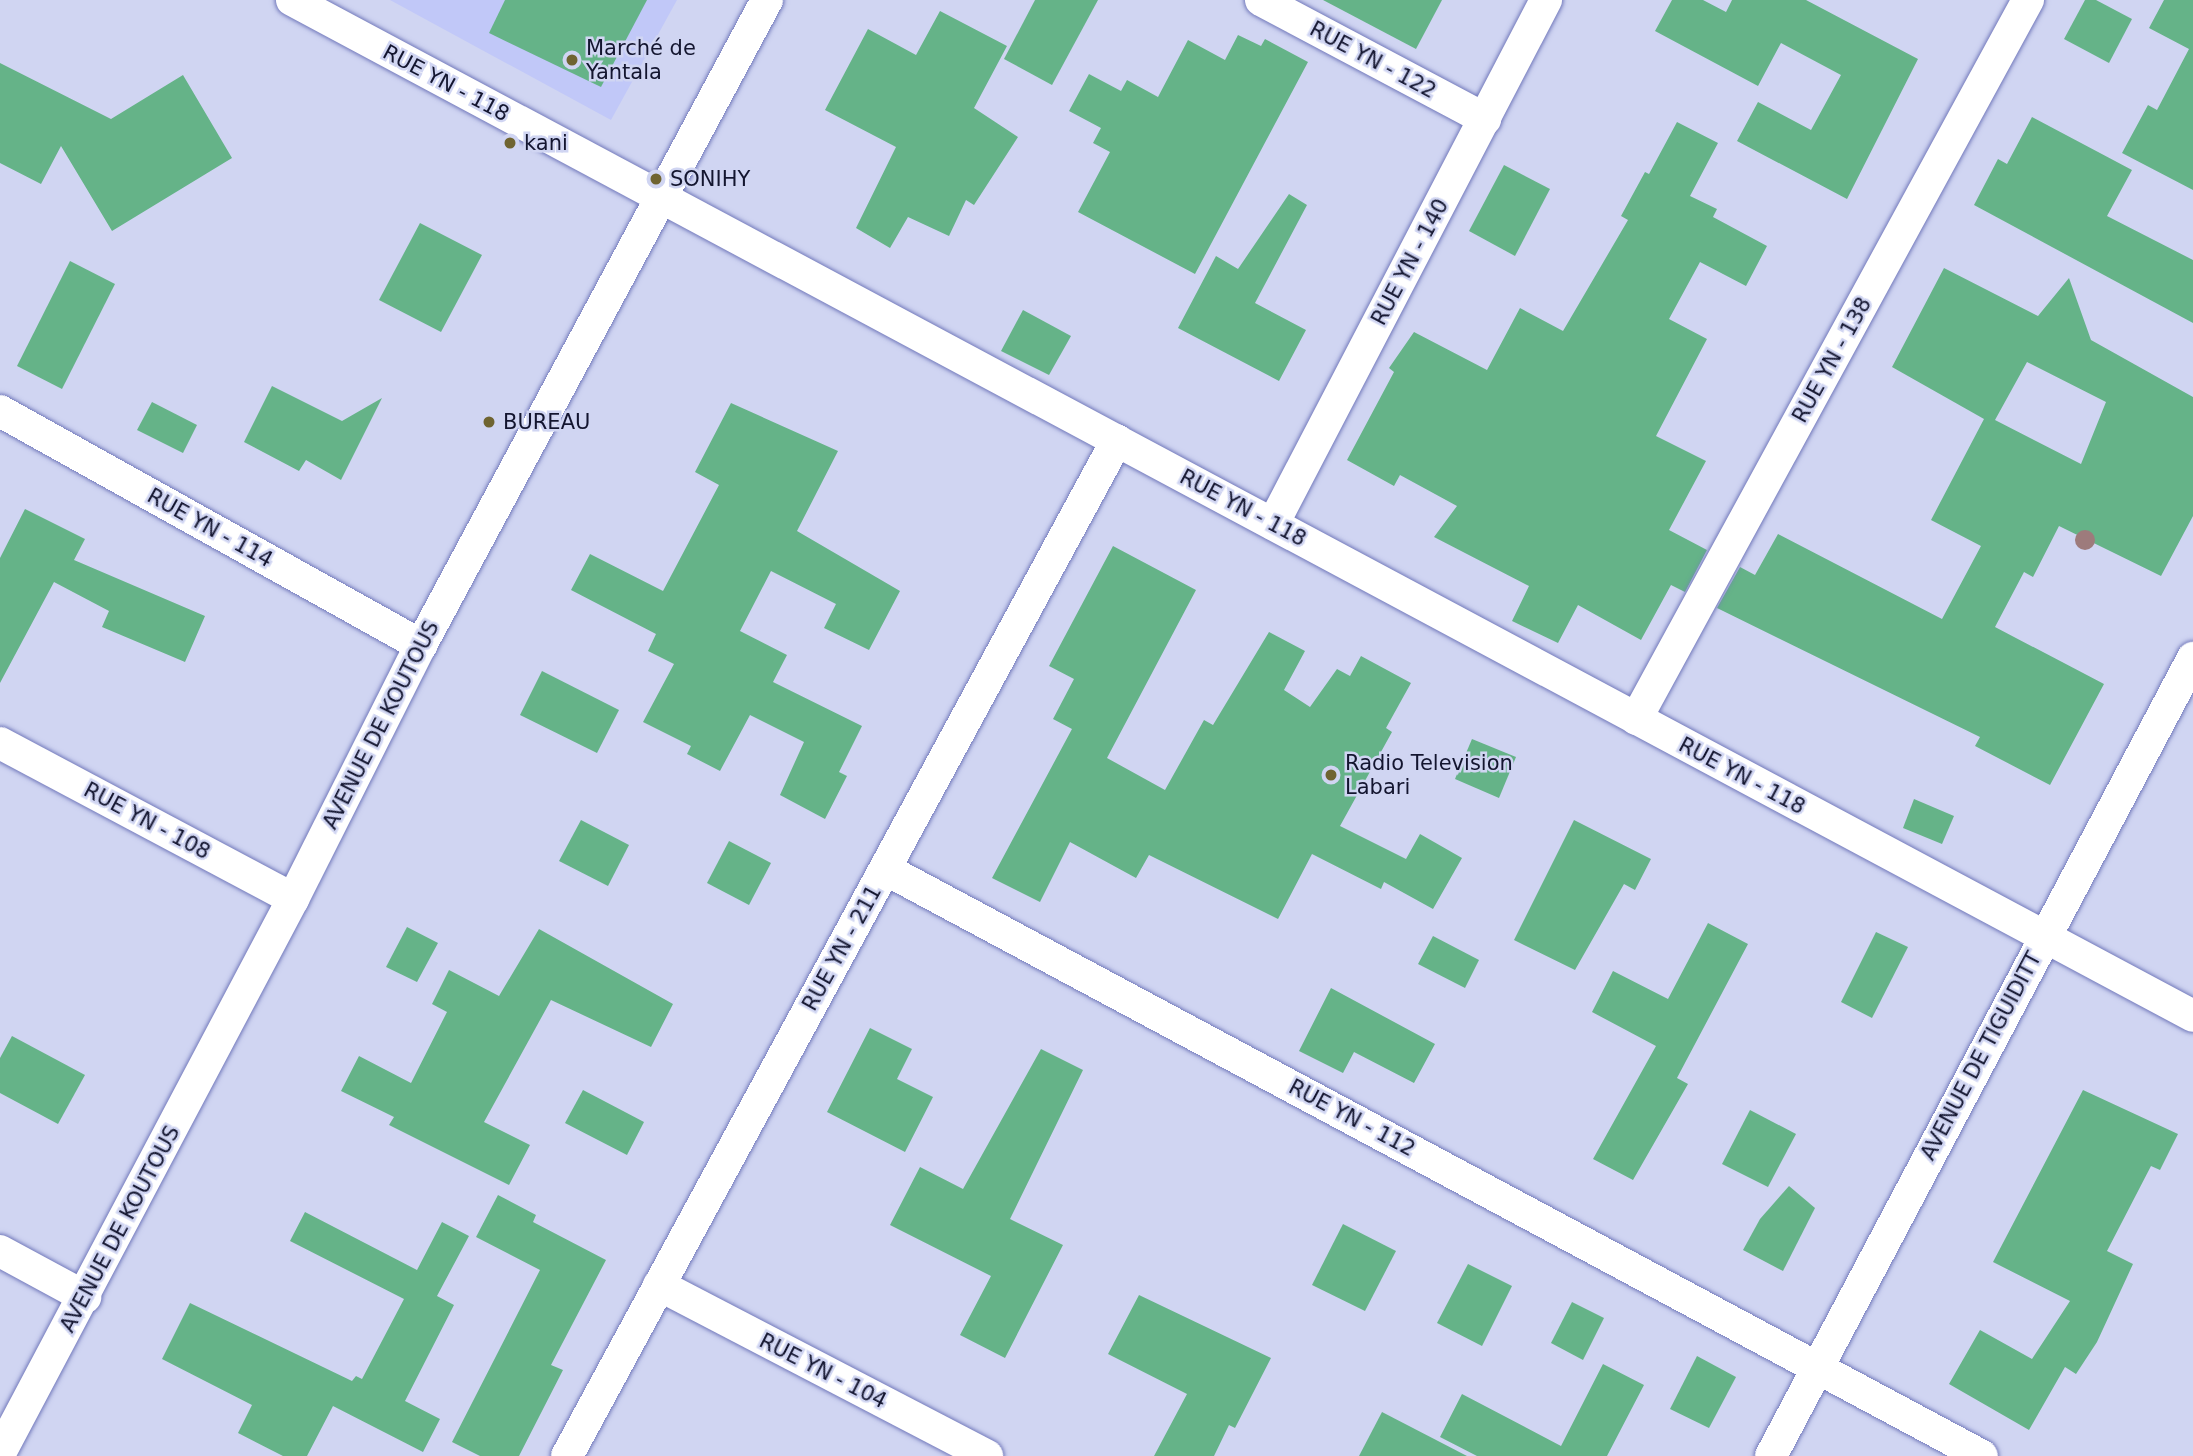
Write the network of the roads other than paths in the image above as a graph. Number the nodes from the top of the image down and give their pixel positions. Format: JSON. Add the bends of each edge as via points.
{"nodes":[{"id":1,"x":292,"y":0,"type":"edge"},
{"id":2,"x":767,"y":0,"type":"edge"},
{"id":3,"x":1261,"y":0,"type":"edge"},
{"id":4,"x":1546,"y":0,"type":"edge"},
{"id":5,"x":2028,"y":0,"type":"edge"},
{"id":6,"x":1485,"y":119,"type":"junction"},
{"id":7,"x":661,"y":197,"type":"junction"},
{"id":8,"x":0,"y":411,"type":"edge"},
{"id":9,"x":1117,"y":440,"type":"junction"},
{"id":10,"x":1273,"y":524,"type":"junction"},
{"id":11,"x":421,"y":645,"type":"junction"},
{"id":12,"x":2193,"y":658,"type":"edge"},
{"id":13,"x":1636,"y":719,"type":"junction"},
{"id":14,"x":0,"y":743,"type":"edge"},
{"id":15,"x":885,"y":869,"type":"junction"},
{"id":16,"x":293,"y":899,"type":"junction"},
{"id":17,"x":2044,"y":935,"type":"junction"},
{"id":18,"x":2193,"y":1016,"type":"edge"},
{"id":19,"x":0,"y":1251,"type":"edge"},
{"id":20,"x":659,"y":1285,"type":"junction"},
{"id":21,"x":85,"y":1297,"type":"junction"},
{"id":22,"x":1818,"y":1367,"type":"junction"},
{"id":23,"x":0,"y":1453,"type":"edge"},
{"id":24,"x":568,"y":1456,"type":"edge"},
{"id":25,"x":988,"y":1456,"type":"edge"},
{"id":26,"x":1771,"y":1456,"type":"edge"},
{"id":27,"x":1982,"y":1456,"type":"edge"}],
"edges":[{"from":1,"to":7,"type":"street","name":"RUE YN - 118"},
{"from":2,"to":7,"type":"street","name":"AVENUE DE KOUTOUS"},
{"from":3,"to":6,"type":"street","name":"RUE YN - 122"},
{"from":4,"to":6,"type":"street","name":"RUE YN - 140"},
{"from":5,"to":13,"type":"street","name":"RUE YN - 138"},
{"from":6,"to":10,"type":"street","name":"RUE YN - 140"},
{"from":7,"to":9,"type":"street","name":"RUE YN - 118"},
{"from":7,"to":11,"type":"street","name":"AVENUE DE KOUTOUS"},
{"from":8,"to":11,"type":"street","name":"RUE YN - 114"},
{"from":9,"to":10,"type":"street","name":"RUE YN - 118"},
{"from":9,"to":15,"type":"street","name":"RUE YN - 211"},
{"from":10,"to":13,"type":"street","name":"RUE YN - 118"},
{"from":11,"to":16,"type":"street","name":"AVENUE DE KOUTOUS"},
{"from":12,"to":17,"type":"street","name":"AVENUE DE TIGUIDITT"},
{"from":13,"to":17,"type":"street","name":"RUE YN - 118"},
{"from":14,"to":16,"type":"street","name":"RUE YN - 108"},
{"from":15,"to":20,"type":"street","name":"RUE YN - 211"},
{"from":15,"to":22,"type":"street","name":"RUE YN - 112"},
{"from":16,"to":21,"type":"street","name":"AVENUE DE KOUTOUS"},
{"from":17,"to":18,"type":"street","name":"RUE YN - 118"},
{"from":17,"to":22,"type":"street","name":"AVENUE DE TIGUIDITT"},
{"from":19,"to":21,"type":"street"},
{"from":20,"to":24,"type":"street","name":"RUE YN - 211"},
{"from":20,"to":25,"type":"street","name":"RUE YN - 104"},
{"from":21,"to":23,"type":"street","name":"AVENUE DE KOUTOUS"},
{"from":22,"to":26,"type":"street","name":"AVENUE DE TIGUIDITT"},
{"from":22,"to":27,"type":"street","name":"RUE YN - 112"}]}
